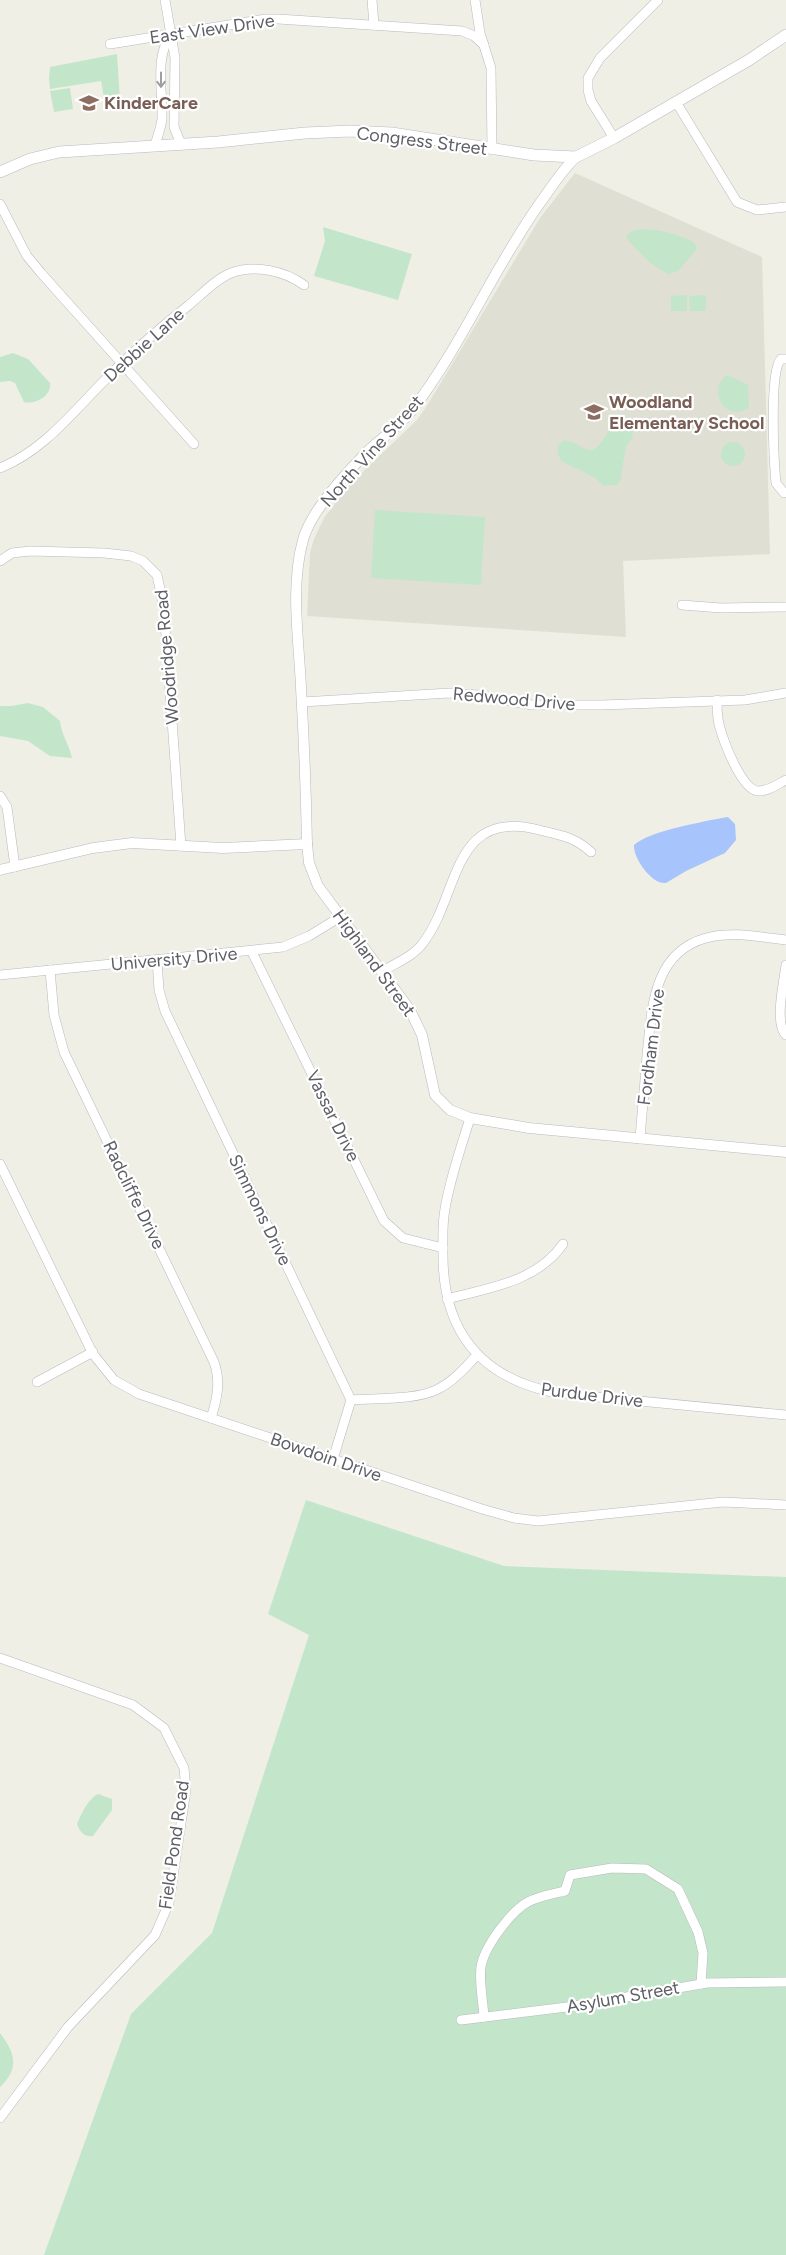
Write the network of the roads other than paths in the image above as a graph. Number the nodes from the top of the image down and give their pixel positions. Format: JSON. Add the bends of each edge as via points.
{"nodes":[{"id":1,"x":165,"y":0,"type":"edge"},
{"id":2,"x":372,"y":0,"type":"edge"},
{"id":3,"x":475,"y":0,"type":"edge"},
{"id":4,"x":658,"y":0,"type":"edge"},
{"id":5,"x":374,"y":25,"type":"junction"},
{"id":6,"x":172,"y":35,"type":"junction"},
{"id":7,"x":786,"y":35,"type":"edge"},
{"id":8,"x":110,"y":44,"type":"dead end"},
{"id":9,"x":484,"y":45,"type":"junction"},
{"id":10,"x":676,"y":102,"type":"junction"},
{"id":11,"x":614,"y":138,"type":"junction"},
{"id":12,"x":181,"y":144,"type":"junction"},
{"id":13,"x":154,"y":146,"type":"junction"},
{"id":14,"x":492,"y":150,"type":"junction"},
{"id":15,"x":576,"y":157,"type":"junction"},
{"id":16,"x":0,"y":172,"type":"edge"},
{"id":17,"x":0,"y":204,"type":"edge"},
{"id":18,"x":786,"y":207,"type":"edge"},
{"id":19,"x":304,"y":285,"type":"dead end"},
{"id":20,"x":786,"y":359,"type":"edge"},
{"id":21,"x":123,"y":363,"type":"junction"},
{"id":22,"x":194,"y":444,"type":"dead end"},
{"id":23,"x":0,"y":468,"type":"edge"},
{"id":24,"x":784,"y":493,"type":"dead end"},
{"id":25,"x":0,"y":561,"type":"edge"},
{"id":26,"x":682,"y":605,"type":"dead end"},
{"id":27,"x":786,"y":607,"type":"edge"},
{"id":28,"x":786,"y":693,"type":"edge"},
{"id":29,"x":717,"y":700,"type":"junction"},
{"id":30,"x":302,"y":702,"type":"junction"},
{"id":31,"x":786,"y":780,"type":"edge"},
{"id":32,"x":0,"y":796,"type":"edge"},
{"id":33,"x":307,"y":844,"type":"junction"},
{"id":34,"x":181,"y":846,"type":"junction"},
{"id":35,"x":591,"y":852,"type":"dead end"},
{"id":36,"x":15,"y":867,"type":"junction"},
{"id":37,"x":0,"y":870,"type":"edge"},
{"id":38,"x":340,"y":917,"type":"junction"},
{"id":39,"x":786,"y":940,"type":"edge"},
{"id":40,"x":252,"y":952,"type":"junction"},
{"id":41,"x":157,"y":960,"type":"junction"},
{"id":42,"x":786,"y":965,"type":"edge"},
{"id":43,"x":50,"y":970,"type":"junction"},
{"id":44,"x":383,"y":971,"type":"junction"},
{"id":45,"x":0,"y":975,"type":"edge"},
{"id":46,"x":786,"y":1034,"type":"edge"},
{"id":47,"x":470,"y":1118,"type":"junction"},
{"id":48,"x":640,"y":1139,"type":"junction"},
{"id":49,"x":786,"y":1152,"type":"edge"},
{"id":50,"x":0,"y":1164,"type":"edge"},
{"id":51,"x":563,"y":1244,"type":"dead end"},
{"id":52,"x":443,"y":1248,"type":"junction"},
{"id":53,"x":447,"y":1299,"type":"junction"},
{"id":54,"x":93,"y":1352,"type":"junction"},
{"id":55,"x":477,"y":1355,"type":"junction"},
{"id":56,"x":38,"y":1382,"type":"dead end"},
{"id":57,"x":352,"y":1400,"type":"junction"},
{"id":58,"x":786,"y":1415,"type":"edge"},
{"id":59,"x":211,"y":1418,"type":"junction"},
{"id":60,"x":333,"y":1459,"type":"junction"},
{"id":61,"x":786,"y":1505,"type":"edge"},
{"id":62,"x":0,"y":1658,"type":"edge"},
{"id":63,"x":786,"y":1982,"type":"edge"},
{"id":64,"x":701,"y":1984,"type":"junction"},
{"id":65,"x":484,"y":2017,"type":"junction"},
{"id":66,"x":461,"y":2020,"type":"dead end"},
{"id":67,"x":0,"y":2118,"type":"edge"}],
"edges":[{"from":1,"to":6,"type":"street"},
{"from":2,"to":5,"type":"street"},
{"from":3,"to":9,"type":"street"},
{"from":4,"to":11,"type":"street","via":[[600,58],[588,78],[591,101]]},
{"from":5,"to":6,"type":"street","name":"East View Drive","via":[[266,19]]},
{"from":5,"to":9,"type":"street","name":"East View Drive","via":[[462,31]]},
{"from":6,"to":8,"type":"street","name":"East View Drive"},
{"from":6,"to":12,"type":"street","via":[[174,127]]},
{"from":6,"to":13,"type":"street","one_way":true,"via":[[164,44],[162,121]]},
{"from":7,"to":10,"type":"main road","name":"Congress Street"},
{"from":9,"to":14,"type":"street","via":[[491,68]]},
{"from":10,"to":11,"type":"main road","name":"Congress Street"},
{"from":10,"to":18,"type":"street","via":[[737,202],[757,210]]},
{"from":11,"to":15,"type":"main road","name":"Congress Street"},
{"from":12,"to":13,"type":"main road","name":"Congress Street"},
{"from":12,"to":14,"type":"main road","name":"Congress Street","via":[[350,131],[392,133]]},
{"from":13,"to":16,"type":"main road","name":"Congress Street","via":[[48,154]]},
{"from":14,"to":15,"type":"main road","name":"Congress Street"},
{"from":15,"to":30,"type":"street","name":"North Vine Street","via":[[515,240],[413,410],[341,480],[308,528],[297,573]]},
{"from":17,"to":21,"type":"street","via":[[27,256]]},
{"from":19,"to":21,"type":"street","name":"Debbie Lane","via":[[294,278],[265,269],[231,273]]},
{"from":20,"to":24,"type":"street","via":[[780,359],[776,365],[774,392],[776,483]]},
{"from":21,"to":22,"type":"street"},
{"from":21,"to":23,"type":"street","name":"Debbie Lane","via":[[61,427]]},
{"from":25,"to":34,"type":"street","name":"Woodridge Road","via":[[12,553],[30,551],[104,553],[136,558],[157,575],[164,608]]},
{"from":26,"to":27,"type":"street"},
{"from":28,"to":29,"type":"street","name":"Redwood Drive","via":[[745,700]]},
{"from":29,"to":30,"type":"street","name":"Redwood Drive","via":[[542,705],[449,693]]},
{"from":29,"to":31,"type":"street","via":[[723,738],[740,775],[755,790],[771,788]]},
{"from":30,"to":33,"type":"street","name":"North Vine Street"},
{"from":32,"to":36,"type":"street","via":[[7,807]]},
{"from":33,"to":34,"type":"street","via":[[222,848]]},
{"from":33,"to":38,"type":"street","name":"Highland Street","via":[[314,878]]},
{"from":34,"to":36,"type":"street","via":[[132,843],[92,848]]},
{"from":35,"to":44,"type":"street","via":[[572,838],[535,829],[506,827],[485,834],[465,852],[423,944]]},
{"from":36,"to":37,"type":"street"},
{"from":38,"to":40,"type":"street","name":"University Drive","via":[[290,946]]},
{"from":38,"to":44,"type":"street","name":"Highland Street"},
{"from":39,"to":48,"type":"street","name":"Fordham Drive","via":[[713,936],[686,946],[668,963],[652,1003]]},
{"from":40,"to":41,"type":"street","name":"University Drive"},
{"from":40,"to":52,"type":"street","name":"Vassar Drive","via":[[384,1221],[403,1238]]},
{"from":41,"to":43,"type":"street","name":"University Drive"},
{"from":41,"to":57,"type":"street","name":"Simmons Drive","via":[[158,984],[165,1011]]},
{"from":42,"to":46,"type":"street","via":[[780,1019]]},
{"from":43,"to":45,"type":"street","name":"University Drive"},
{"from":43,"to":59,"type":"street","name":"Radcliffe Drive","via":[[54,1015],[64,1052],[214,1362],[218,1387]]},
{"from":44,"to":47,"type":"street","name":"Highland Street","via":[[420,1030],[436,1097],[450,1110]]},
{"from":47,"to":48,"type":"street","name":"Highland Street","via":[[544,1130]]},
{"from":47,"to":52,"type":"street","name":"Purdue Drive","via":[[446,1204]]},
{"from":48,"to":49,"type":"street","name":"Highland Street"},
{"from":50,"to":54,"type":"street","name":"Bowdoin Drive"},
{"from":51,"to":53,"type":"street","via":[[544,1263],[520,1277]]},
{"from":52,"to":53,"type":"street","name":"Purdue Drive"},
{"from":53,"to":55,"type":"street","name":"Purdue Drive","via":[[457,1327]]},
{"from":54,"to":56,"type":"street"},
{"from":54,"to":59,"type":"street","name":"Bowdoin Drive","via":[[108,1373],[124,1386]]},
{"from":55,"to":57,"type":"street","via":[[453,1380],[434,1392]]},
{"from":55,"to":58,"type":"street","name":"Purdue Drive","via":[[512,1380],[548,1391]]},
{"from":57,"to":60,"type":"street"},
{"from":59,"to":60,"type":"street","name":"Bowdoin Drive"},
{"from":60,"to":61,"type":"street","name":"Bowdoin Drive","via":[[482,1509],[525,1520],[723,1502]]},
{"from":62,"to":67,"type":"street","name":"Field Pond Road","via":[[141,1710],[164,1728],[176,1748],[184,1768],[186,1790],[169,1903],[155,1935],[68,2027]]},
{"from":63,"to":64,"type":"street","name":"Asylum Street"},
{"from":64,"to":65,"type":"street","name":"Asylum Street","via":[[575,2006]]},
{"from":64,"to":65,"type":"street","via":[[702,1953],[698,1932],[678,1889],[646,1869],[612,1868],[570,1875],[565,1892],[526,1902],[506,1922],[488,1946],[482,1967]]},
{"from":65,"to":66,"type":"street","name":"Asylum Street"}]}
